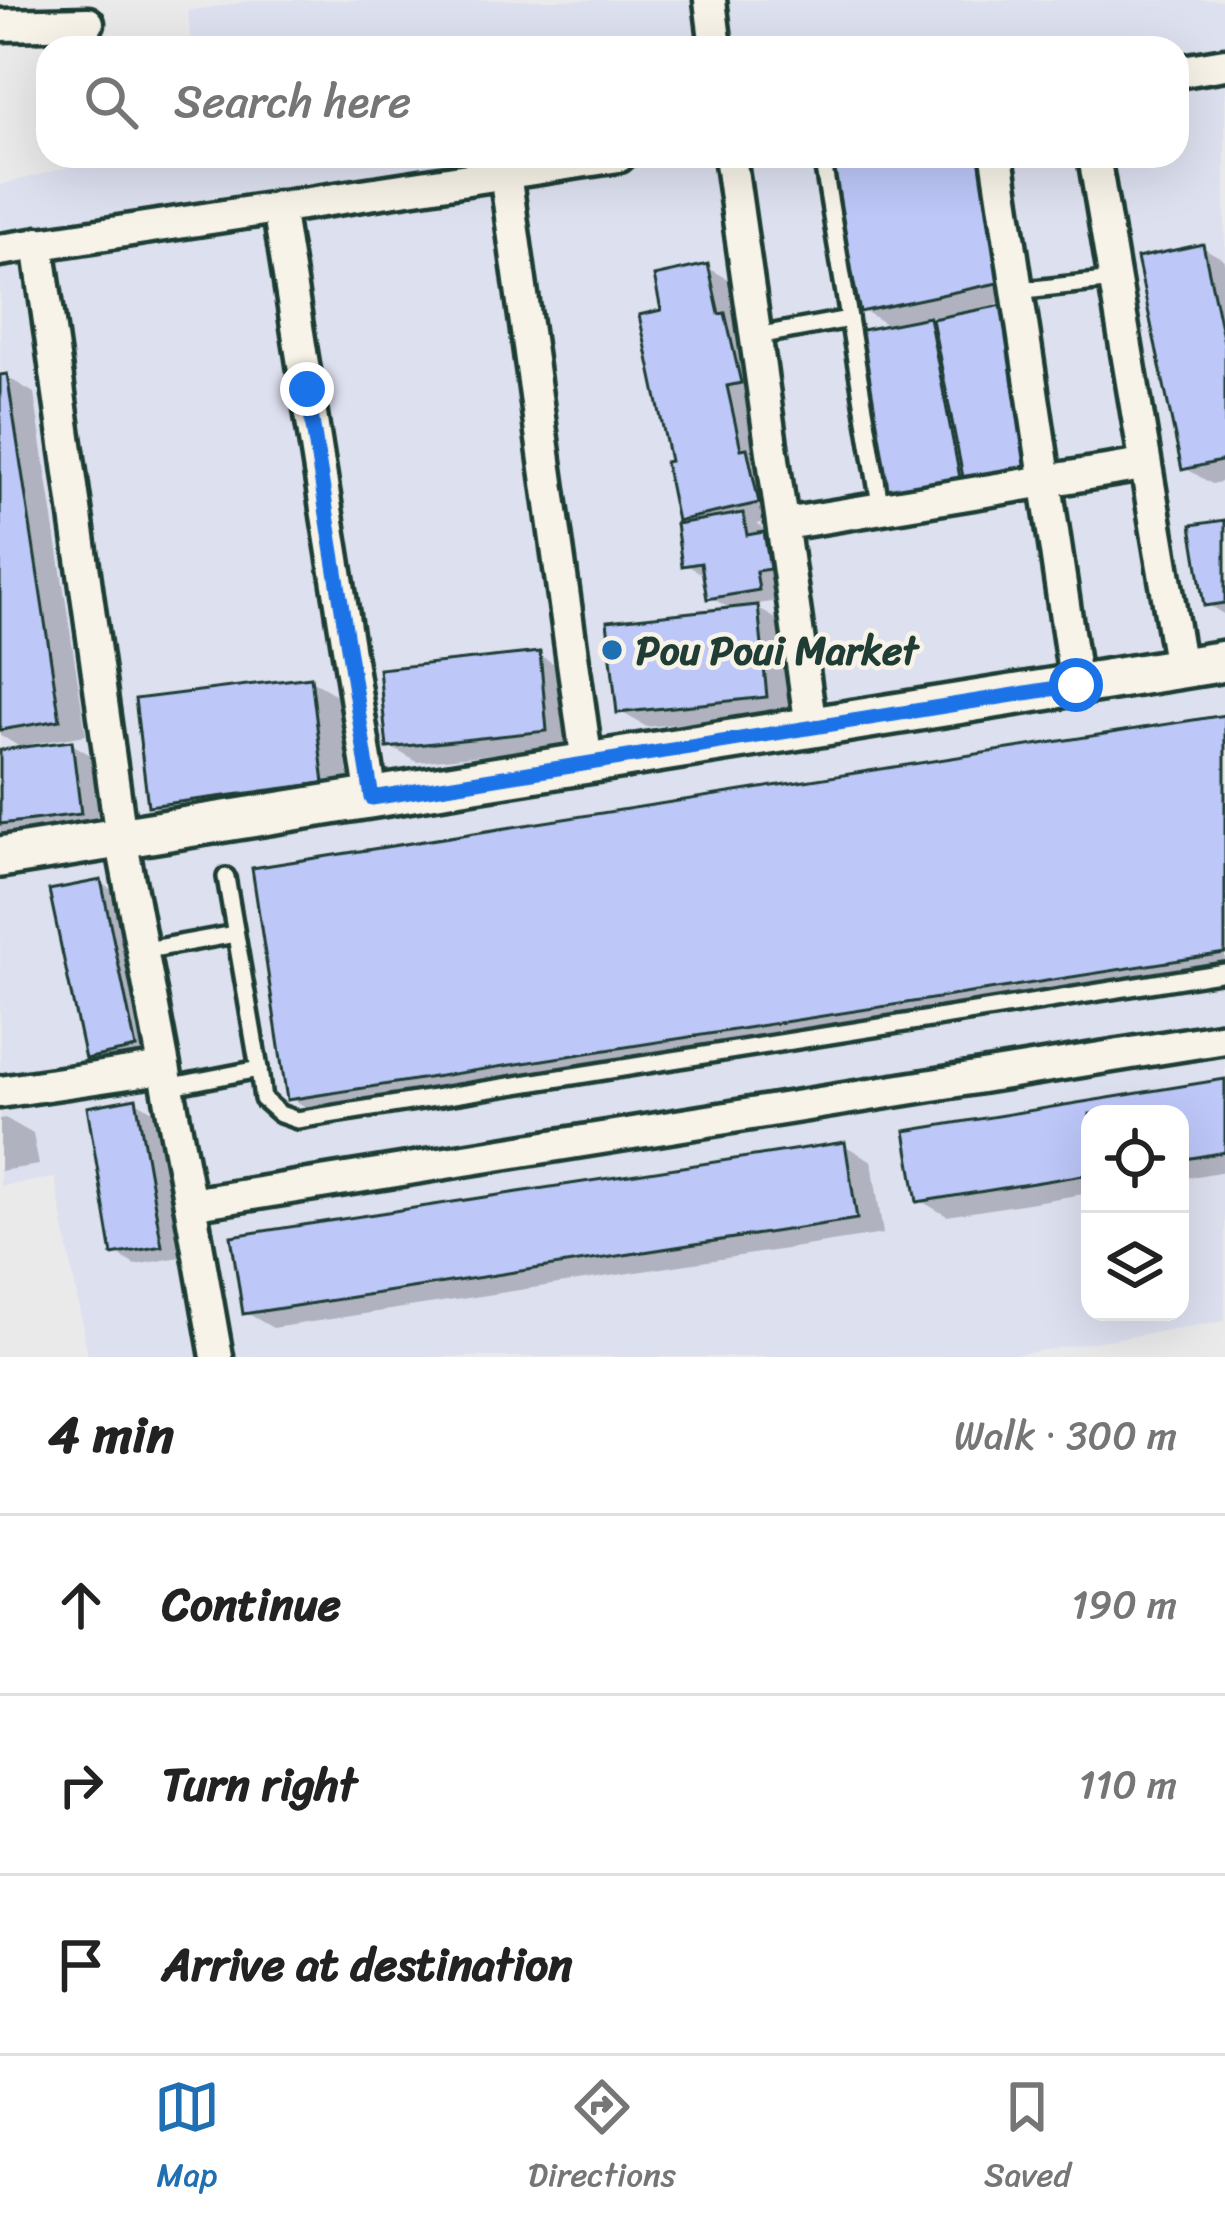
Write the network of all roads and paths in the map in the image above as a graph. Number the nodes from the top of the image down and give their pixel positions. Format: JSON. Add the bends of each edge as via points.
{"nodes":[{"id":1,"x":710,"y":0,"type":"edge"},
{"id":2,"x":88,"y":23,"type":"dead end"},
{"id":3,"x":0,"y":25,"type":"edge"},
{"id":4,"x":714,"y":36,"type":"edge"},
{"id":5,"x":1225,"y":64,"type":"edge"},
{"id":6,"x":1189,"y":69,"type":"edge"},
{"id":7,"x":539,"y":168,"type":"edge"},
{"id":8,"x":732,"y":168,"type":"edge"},
{"id":9,"x":824,"y":168,"type":"edge"},
{"id":10,"x":999,"y":168,"type":"edge"},
{"id":11,"x":1096,"y":168,"type":"edge"},
{"id":12,"x":506,"y":173,"type":"junction"},
{"id":13,"x":278,"y":207,"type":"junction"},
{"id":14,"x":38,"y":243,"type":"junction"},
{"id":15,"x":0,"y":250,"type":"edge"},
{"id":16,"x":1114,"y":280,"type":"junction"},
{"id":17,"x":1016,"y":292,"type":"junction"},
{"id":18,"x":849,"y":319,"type":"junction"},
{"id":19,"x":757,"y":336,"type":"junction"},
{"id":20,"x":1143,"y":465,"type":"junction"},
{"id":21,"x":1045,"y":482,"type":"junction"},
{"id":22,"x":881,"y":510,"type":"junction"},
{"id":23,"x":785,"y":524,"type":"junction"},
{"id":24,"x":1225,"y":661,"type":"edge"},
{"id":25,"x":1180,"y":668,"type":"junction"},
{"id":26,"x":1076,"y":685,"type":"junction"},
{"id":27,"x":812,"y":727,"type":"junction"},
{"id":28,"x":587,"y":763,"type":"junction"},
{"id":29,"x":372,"y":798,"type":"junction"},
{"id":30,"x":121,"y":838,"type":"junction"},
{"id":31,"x":0,"y":857,"type":"edge"},
{"id":32,"x":226,"y":878,"type":"dead end"},
{"id":33,"x":235,"y":934,"type":"junction"},
{"id":34,"x":141,"y":951,"type":"junction"},
{"id":35,"x":1225,"y":972,"type":"edge"},
{"id":36,"x":1225,"y":1038,"type":"edge"},
{"id":37,"x":259,"y":1069,"type":"junction"},
{"id":38,"x":165,"y":1078,"type":"junction"},
{"id":39,"x":0,"y":1092,"type":"edge"},
{"id":40,"x":190,"y":1204,"type":"junction"},
{"id":41,"x":221,"y":1352,"type":"edge"}],
"edges":[{"from":1,"to":4,"type":"street"},
{"from":2,"to":3,"type":"street"},
{"from":5,"to":6,"type":"street"},
{"from":7,"to":12,"type":"street"},
{"from":8,"to":19,"type":"street"},
{"from":9,"to":18,"type":"lane"},
{"from":10,"to":17,"type":"street"},
{"from":11,"to":16,"type":"street"},
{"from":12,"to":13,"type":"street"},
{"from":12,"to":28,"type":"street"},
{"from":13,"to":14,"type":"street"},
{"from":13,"to":29,"type":"street"},
{"from":14,"to":15,"type":"street"},
{"from":14,"to":30,"type":"street"},
{"from":16,"to":17,"type":"lane"},
{"from":16,"to":20,"type":"street"},
{"from":17,"to":21,"type":"street"},
{"from":18,"to":19,"type":"lane"},
{"from":18,"to":22,"type":"lane"},
{"from":19,"to":23,"type":"street"},
{"from":20,"to":21,"type":"street"},
{"from":20,"to":25,"type":"street"},
{"from":21,"to":22,"type":"street"},
{"from":21,"to":26,"type":"street"},
{"from":22,"to":23,"type":"street"},
{"from":23,"to":27,"type":"street"},
{"from":24,"to":25,"type":"street"},
{"from":25,"to":26,"type":"street"},
{"from":26,"to":27,"type":"street"},
{"from":27,"to":28,"type":"street"},
{"from":28,"to":29,"type":"street"},
{"from":29,"to":30,"type":"street"},
{"from":30,"to":31,"type":"street"},
{"from":30,"to":34,"type":"street"},
{"from":32,"to":33,"type":"lane"},
{"from":33,"to":34,"type":"lane"},
{"from":33,"to":37,"type":"lane"},
{"from":34,"to":38,"type":"street"},
{"from":35,"to":37,"type":"lane","via":[[297,1120],[263,1100]]},
{"from":36,"to":40,"type":"street"},
{"from":37,"to":38,"type":"lane"},
{"from":38,"to":39,"type":"street"},
{"from":38,"to":40,"type":"street"},
{"from":40,"to":41,"type":"street"}]}
